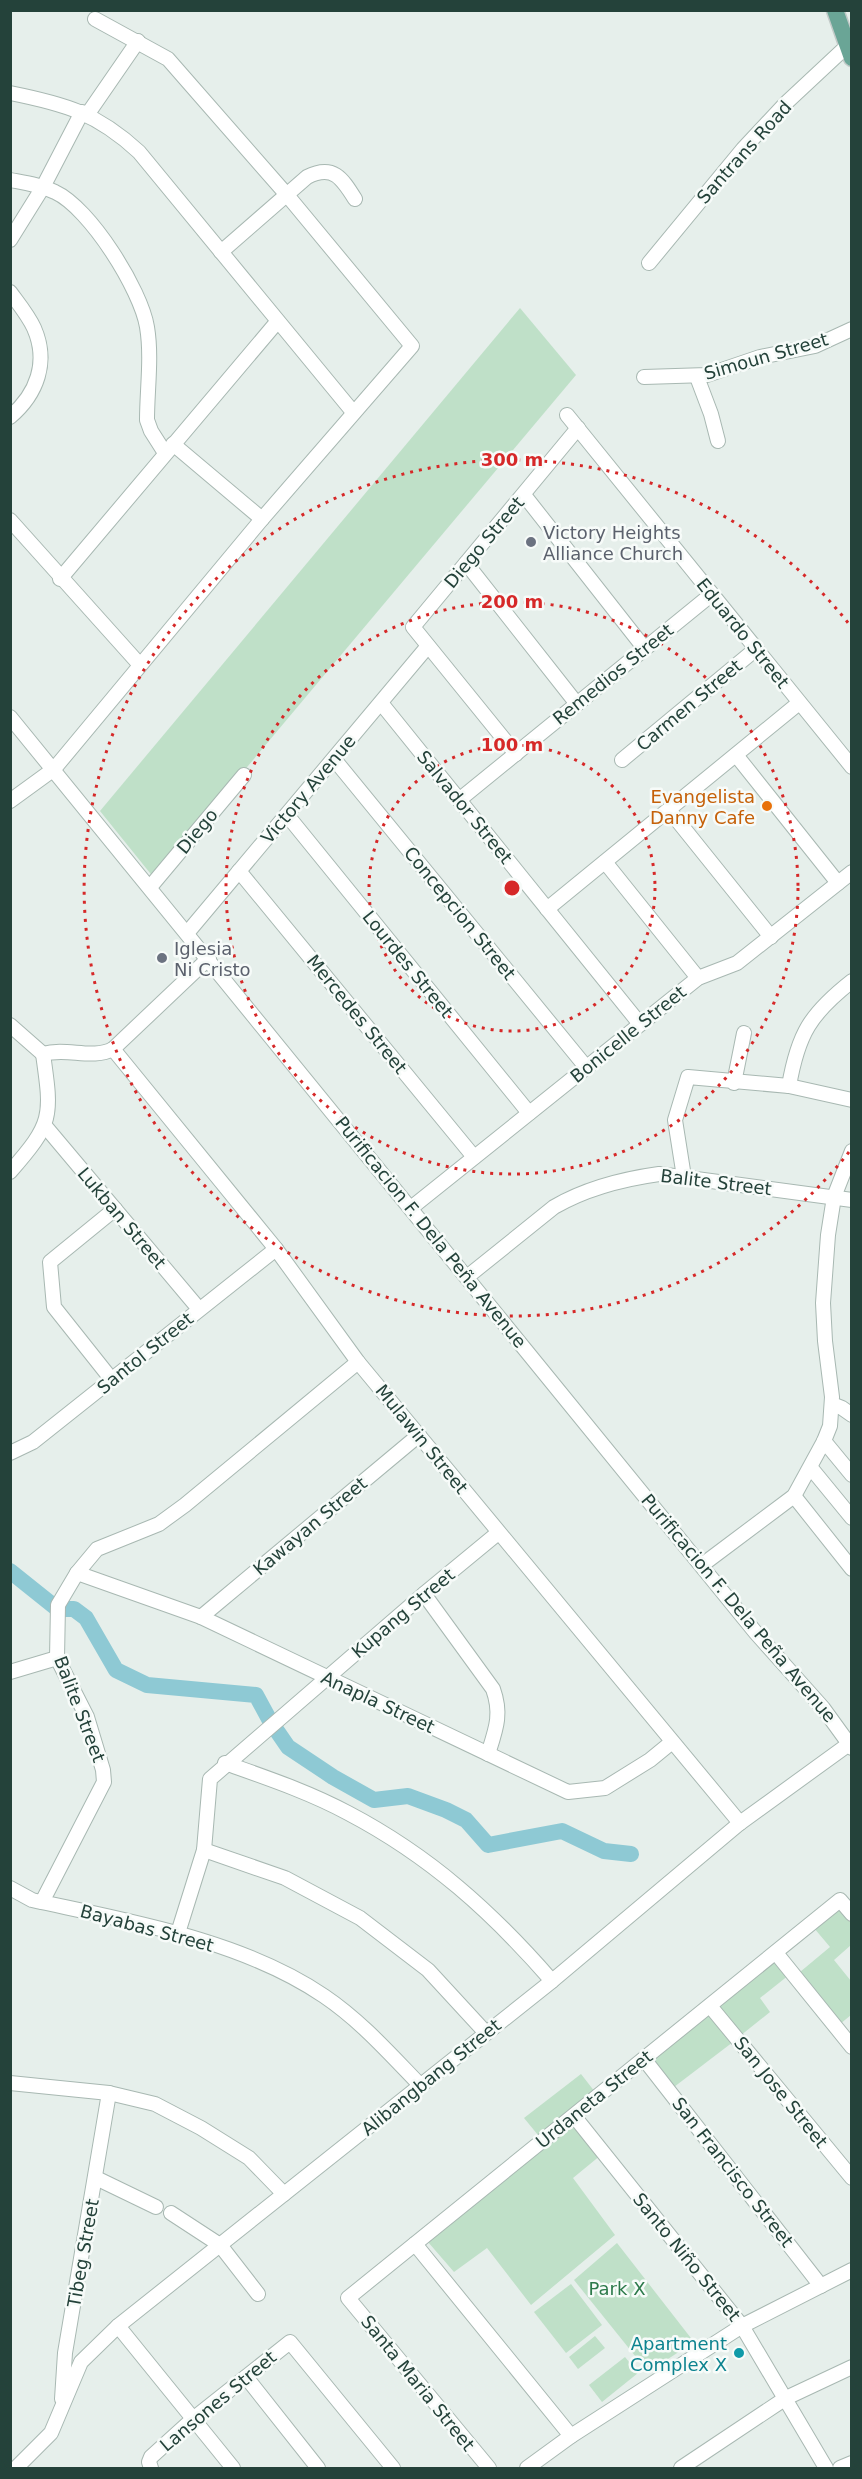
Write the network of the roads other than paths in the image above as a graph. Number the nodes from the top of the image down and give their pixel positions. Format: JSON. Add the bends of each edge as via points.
{"nodes":[{"id":1,"x":835,"y":10,"type":"edge"},
{"id":2,"x":95,"y":19,"type":"dead end"},
{"id":3,"x":138,"y":41,"type":"junction"},
{"id":4,"x":849,"y":53,"type":"edge"},
{"id":5,"x":10,"y":93,"type":"edge"},
{"id":6,"x":84,"y":114,"type":"junction"},
{"id":7,"x":10,"y":180,"type":"edge"},
{"id":8,"x":43,"y":187,"type":"junction"},
{"id":9,"x":286,"y":195,"type":"junction"},
{"id":10,"x":355,"y":199,"type":"dead end"},
{"id":11,"x":10,"y":240,"type":"edge"},
{"id":12,"x":221,"y":252,"type":"junction"},
{"id":13,"x":649,"y":263,"type":"dead end"},
{"id":14,"x":10,"y":292,"type":"edge"},
{"id":15,"x":277,"y":322,"type":"junction"},
{"id":16,"x":852,"y":329,"type":"edge"},
{"id":17,"x":644,"y":377,"type":"dead end"},
{"id":18,"x":697,"y":377,"type":"junction"},
{"id":19,"x":353,"y":412,"type":"junction"},
{"id":20,"x":567,"y":415,"type":"dead end"},
{"id":21,"x":10,"y":417,"type":"edge"},
{"id":22,"x":578,"y":428,"type":"junction"},
{"id":23,"x":718,"y":441,"type":"dead end"},
{"id":24,"x":169,"y":448,"type":"junction"},
{"id":25,"x":524,"y":495,"type":"junction"},
{"id":26,"x":262,"y":519,"type":"junction"},
{"id":27,"x":10,"y":520,"type":"edge"},
{"id":28,"x":466,"y":563,"type":"junction"},
{"id":29,"x":60,"y":579,"type":"junction"},
{"id":30,"x":712,"y":594,"type":"junction"},
{"id":31,"x":428,"y":646,"type":"junction"},
{"id":32,"x":645,"y":649,"type":"junction"},
{"id":33,"x":756,"y":649,"type":"junction"},
{"id":34,"x":140,"y":665,"type":"junction"},
{"id":35,"x":381,"y":703,"type":"junction"},
{"id":36,"x":799,"y":703,"type":"junction"},
{"id":37,"x":577,"y":704,"type":"junction"},
{"id":38,"x":10,"y":717,"type":"edge"},
{"id":39,"x":516,"y":754,"type":"junction"},
{"id":40,"x":736,"y":755,"type":"junction"},
{"id":41,"x":334,"y":759,"type":"junction"},
{"id":42,"x":622,"y":760,"type":"dead end"},
{"id":43,"x":852,"y":767,"type":"edge"},
{"id":44,"x":54,"y":769,"type":"junction"},
{"id":45,"x":244,"y":775,"type":"dead end"},
{"id":46,"x":459,"y":800,"type":"junction"},
{"id":47,"x":10,"y":801,"type":"edge"},
{"id":48,"x":669,"y":810,"type":"junction"},
{"id":49,"x":287,"y":815,"type":"junction"},
{"id":50,"x":605,"y":862,"type":"junction"},
{"id":51,"x":239,"y":871,"type":"junction"},
{"id":52,"x":852,"y":872,"type":"edge"},
{"id":53,"x":838,"y":883,"type":"junction"},
{"id":54,"x":151,"y":886,"type":"junction"},
{"id":55,"x":547,"y":909,"type":"junction"},
{"id":56,"x":188,"y":932,"type":"junction"},
{"id":57,"x":771,"y":937,"type":"junction"},
{"id":58,"x":209,"y":958,"type":"junction"},
{"id":59,"x":698,"y":978,"type":"junction"},
{"id":60,"x":852,"y":981,"type":"edge"},
{"id":61,"x":640,"y":1024,"type":"junction"},
{"id":62,"x":10,"y":1025,"type":"edge"},
{"id":63,"x":744,"y":1033,"type":"dead end"},
{"id":64,"x":113,"y":1049,"type":"junction"},
{"id":65,"x":43,"y":1054,"type":"junction"},
{"id":66,"x":586,"y":1067,"type":"junction"},
{"id":67,"x":734,"y":1083,"type":"junction"},
{"id":68,"x":789,"y":1086,"type":"junction"},
{"id":69,"x":852,"y":1100,"type":"edge"},
{"id":70,"x":529,"y":1113,"type":"junction"},
{"id":71,"x":45,"y":1126,"type":"junction"},
{"id":72,"x":852,"y":1151,"type":"edge"},
{"id":73,"x":474,"y":1157,"type":"junction"},
{"id":74,"x":10,"y":1172,"type":"edge"},
{"id":75,"x":684,"y":1177,"type":"junction"},
{"id":76,"x":834,"y":1197,"type":"junction"},
{"id":77,"x":852,"y":1200,"type":"edge"},
{"id":78,"x":411,"y":1208,"type":"junction"},
{"id":79,"x":116,"y":1209,"type":"junction"},
{"id":80,"x":276,"y":1249,"type":"junction"},
{"id":81,"x":467,"y":1277,"type":"junction"},
{"id":82,"x":200,"y":1309,"type":"junction"},
{"id":83,"x":358,"y":1362,"type":"junction"},
{"id":84,"x":112,"y":1380,"type":"junction"},
{"id":85,"x":832,"y":1404,"type":"junction"},
{"id":86,"x":852,"y":1415,"type":"edge"},
{"id":87,"x":419,"y":1435,"type":"junction"},
{"id":88,"x":824,"y":1441,"type":"junction"},
{"id":89,"x":10,"y":1453,"type":"edge"},
{"id":90,"x":811,"y":1468,"type":"junction"},
{"id":91,"x":852,"y":1475,"type":"edge"},
{"id":92,"x":794,"y":1496,"type":"junction"},
{"id":93,"x":852,"y":1518,"type":"edge"},
{"id":94,"x":498,"y":1533,"type":"junction"},
{"id":95,"x":702,"y":1566,"type":"junction"},
{"id":96,"x":852,"y":1569,"type":"edge"},
{"id":97,"x":77,"y":1573,"type":"junction"},
{"id":98,"x":424,"y":1594,"type":"junction"},
{"id":99,"x":201,"y":1617,"type":"junction"},
{"id":100,"x":57,"y":1658,"type":"junction"},
{"id":101,"x":10,"y":1672,"type":"edge"},
{"id":102,"x":326,"y":1677,"type":"junction"},
{"id":103,"x":837,"y":1726,"type":"junction"},
{"id":104,"x":852,"y":1727,"type":"edge"},
{"id":105,"x":672,"y":1742,"type":"junction"},
{"id":106,"x":850,"y":1746,"type":"edge"},
{"id":107,"x":488,"y":1754,"type":"junction"},
{"id":108,"x":225,"y":1763,"type":"junction"},
{"id":109,"x":740,"y":1823,"type":"junction"},
{"id":110,"x":204,"y":1850,"type":"junction"},
{"id":111,"x":10,"y":1888,"type":"edge"},
{"id":112,"x":42,"y":1902,"type":"junction"},
{"id":113,"x":852,"y":1914,"type":"edge"},
{"id":114,"x":178,"y":1933,"type":"junction"},
{"id":115,"x":776,"y":1953,"type":"junction"},
{"id":116,"x":552,"y":1981,"type":"junction"},
{"id":117,"x":710,"y":2006,"type":"junction"},
{"id":118,"x":486,"y":2033,"type":"junction"},
{"id":119,"x":852,"y":2047,"type":"edge"},
{"id":120,"x":644,"y":2059,"type":"junction"},
{"id":121,"x":10,"y":2083,"type":"edge"},
{"id":122,"x":421,"y":2086,"type":"junction"},
{"id":123,"x":109,"y":2092,"type":"junction"},
{"id":124,"x":574,"y":2116,"type":"junction"},
{"id":125,"x":96,"y":2178,"type":"junction"},
{"id":126,"x":852,"y":2178,"type":"edge"},
{"id":127,"x":284,"y":2194,"type":"junction"},
{"id":128,"x":156,"y":2207,"type":"dead end"},
{"id":129,"x":171,"y":2213,"type":"dead end"},
{"id":130,"x":415,"y":2244,"type":"junction"},
{"id":131,"x":220,"y":2245,"type":"junction"},
{"id":132,"x":852,"y":2271,"type":"edge"},
{"id":133,"x":821,"y":2286,"type":"junction"},
{"id":134,"x":258,"y":2294,"type":"dead end"},
{"id":135,"x":348,"y":2298,"type":"joint"},
{"id":136,"x":118,"y":2326,"type":"junction"},
{"id":137,"x":742,"y":2326,"type":"junction"},
{"id":138,"x":852,"y":2367,"type":"edge"},
{"id":139,"x":246,"y":2377,"type":"junction"},
{"id":140,"x":786,"y":2398,"type":"junction"},
{"id":141,"x":60,"y":2414,"type":"junction"},
{"id":142,"x":193,"y":2419,"type":"junction"},
{"id":143,"x":571,"y":2436,"type":"junction"},
{"id":144,"x":852,"y":2463,"type":"edge"},
{"id":145,"x":150,"y":2465,"type":"edge"},
{"id":146,"x":16,"y":2469,"type":"edge"},
{"id":147,"x":233,"y":2469,"type":"edge"},
{"id":148,"x":318,"y":2469,"type":"edge"},
{"id":149,"x":393,"y":2469,"type":"edge"},
{"id":150,"x":489,"y":2469,"type":"edge"},
{"id":151,"x":527,"y":2469,"type":"edge"},
{"id":152,"x":681,"y":2469,"type":"edge"},
{"id":153,"x":826,"y":2469,"type":"edge"},
{"id":154,"x":840,"y":2469,"type":"edge"}],
"edges":[{"from":1,"to":4,"type":"main road"},
{"from":2,"to":3,"type":"street"},
{"from":3,"to":6,"type":"street"},
{"from":3,"to":9,"type":"street","via":[[168,59]]},
{"from":4,"to":13,"type":"street","name":"Santrans Road","via":[[786,103]]},
{"from":5,"to":6,"type":"street"},
{"from":6,"to":8,"type":"street"},
{"from":6,"to":12,"type":"street","via":[[118,133],[139,152]]},
{"from":7,"to":8,"type":"street"},
{"from":8,"to":11,"type":"street"},
{"from":8,"to":24,"type":"street","via":[[57,192],[88,219],[136,297],[147,326],[147,420],[151,431]]},
{"from":9,"to":10,"type":"street","via":[[307,177],[326,171],[342,179]]},
{"from":9,"to":12,"type":"street"},
{"from":9,"to":19,"type":"street","via":[[412,346]]},
{"from":12,"to":15,"type":"street"},
{"from":14,"to":21,"type":"street","via":[[35,330],[40,376],[34,390]]},
{"from":15,"to":19,"type":"street"},
{"from":15,"to":24,"type":"street"},
{"from":16,"to":18,"type":"street","name":"Simoun Street","via":[[815,346],[760,357]]},
{"from":17,"to":18,"type":"street","name":"Simoun Street"},
{"from":18,"to":23,"type":"street"},
{"from":19,"to":26,"type":"street"},
{"from":20,"to":22,"type":"street","name":"Eduardo Street"},
{"from":22,"to":25,"type":"street","name":"Diego Street"},
{"from":22,"to":30,"type":"street","name":"Eduardo Street"},
{"from":24,"to":26,"type":"street"},
{"from":24,"to":29,"type":"street"},
{"from":25,"to":28,"type":"street","name":"Diego Street"},
{"from":25,"to":32,"type":"street"},
{"from":26,"to":34,"type":"street"},
{"from":27,"to":29,"type":"street"},
{"from":28,"to":31,"type":"street","name":"Diego Street","via":[[413,627]]},
{"from":28,"to":37,"type":"street"},
{"from":29,"to":34,"type":"street"},
{"from":30,"to":32,"type":"street","name":"Remedios Street"},
{"from":30,"to":33,"type":"street","name":"Eduardo Street"},
{"from":31,"to":35,"type":"street","name":"Victory Avenue"},
{"from":31,"to":39,"type":"street"},
{"from":32,"to":37,"type":"street","name":"Remedios Street"},
{"from":33,"to":36,"type":"street","name":"Eduardo Street"},
{"from":33,"to":42,"type":"street","name":"Carmen Street"},
{"from":34,"to":44,"type":"street"},
{"from":35,"to":41,"type":"street","name":"Victory Avenue"},
{"from":35,"to":46,"type":"street","name":"Salvador Street"},
{"from":36,"to":40,"type":"street"},
{"from":36,"to":43,"type":"street","name":"Eduardo Street"},
{"from":37,"to":39,"type":"street","name":"Remedios Street"},
{"from":38,"to":44,"type":"street","name":"Purificacion F. Dela Peña Avenue"},
{"from":39,"to":46,"type":"street","name":"Remedios Street"},
{"from":40,"to":48,"type":"street"},
{"from":40,"to":53,"type":"street"},
{"from":41,"to":49,"type":"street","name":"Victory Avenue"},
{"from":41,"to":66,"type":"street","name":"Concepcion Street"},
{"from":44,"to":47,"type":"street"},
{"from":44,"to":54,"type":"street","name":"Purificacion F. Dela Peña Avenue"},
{"from":45,"to":54,"type":"street","name":"Diego"},
{"from":46,"to":55,"type":"street","name":"Salvador Street"},
{"from":48,"to":50,"type":"street"},
{"from":48,"to":57,"type":"street"},
{"from":49,"to":51,"type":"street","name":"Victory Avenue"},
{"from":49,"to":70,"type":"street","name":"Lourdes Street"},
{"from":50,"to":55,"type":"street"},
{"from":50,"to":59,"type":"street"},
{"from":51,"to":56,"type":"street","name":"Victory Avenue"},
{"from":51,"to":73,"type":"street","name":"Mercedes Street"},
{"from":52,"to":53,"type":"street","name":"Bonicelle Street"},
{"from":53,"to":57,"type":"street","name":"Bonicelle Street"},
{"from":54,"to":56,"type":"street","name":"Purificacion F. Dela Peña Avenue"},
{"from":55,"to":61,"type":"street","name":"Salvador Street"},
{"from":56,"to":58,"type":"street","name":"Purificacion F. Dela Peña Avenue"},
{"from":57,"to":59,"type":"street","name":"Bonicelle Street","via":[[737,963]]},
{"from":58,"to":64,"type":"street"},
{"from":58,"to":78,"type":"street","name":"Purificacion F. Dela Peña Avenue"},
{"from":59,"to":61,"type":"street","name":"Bonicelle Street"},
{"from":60,"to":68,"type":"street","via":[[831,998],[805,1029]]},
{"from":61,"to":66,"type":"street","name":"Bonicelle Street"},
{"from":62,"to":65,"type":"street"},
{"from":63,"to":67,"type":"street"},
{"from":64,"to":65,"type":"street","via":[[99,1054],[66,1050]]},
{"from":64,"to":80,"type":"street","name":"Mulawin Street"},
{"from":65,"to":71,"type":"street","via":[[48,1097]]},
{"from":66,"to":70,"type":"street","name":"Bonicelle Street"},
{"from":67,"to":68,"type":"street"},
{"from":67,"to":75,"type":"street","via":[[688,1077],[675,1120]]},
{"from":68,"to":69,"type":"street"},
{"from":70,"to":73,"type":"street","name":"Bonicelle Street"},
{"from":71,"to":74,"type":"street"},
{"from":71,"to":79,"type":"street","name":"Lukban Street"},
{"from":72,"to":76,"type":"street"},
{"from":73,"to":78,"type":"street","name":"Bonicelle Street"},
{"from":75,"to":76,"type":"street","name":"Balite Street"},
{"from":75,"to":81,"type":"street","name":"Balite Street","via":[[637,1177],[570,1198],[518,1234]]},
{"from":76,"to":77,"type":"street","name":"Balite Street"},
{"from":76,"to":85,"type":"street","via":[[824,1303]]},
{"from":78,"to":81,"type":"street","name":"Purificacion F. Dela Peña Avenue"},
{"from":79,"to":82,"type":"street","name":"Lukban Street"},
{"from":79,"to":84,"type":"street","via":[[50,1262],[54,1307]]},
{"from":80,"to":82,"type":"street","name":"Santol Street"},
{"from":80,"to":83,"type":"street","name":"Mulawin Street"},
{"from":81,"to":95,"type":"street","name":"Purificacion F. Dela Peña Avenue"},
{"from":82,"to":84,"type":"street","name":"Santol Street"},
{"from":83,"to":87,"type":"street","name":"Mulawin Street"},
{"from":83,"to":97,"type":"street","name":"Balite Street","via":[[177,1512],[159,1524],[96,1548]]},
{"from":84,"to":89,"type":"street","name":"Santol Street","via":[[33,1442]]},
{"from":85,"to":86,"type":"street"},
{"from":85,"to":88,"type":"street"},
{"from":87,"to":94,"type":"street","name":"Mulawin Street"},
{"from":87,"to":99,"type":"street","name":"Kawayan Street"},
{"from":88,"to":90,"type":"street"},
{"from":88,"to":91,"type":"street"},
{"from":90,"to":92,"type":"street"},
{"from":90,"to":93,"type":"street"},
{"from":92,"to":95,"type":"street"},
{"from":92,"to":96,"type":"street"},
{"from":94,"to":98,"type":"street","name":"Kupang Street"},
{"from":94,"to":105,"type":"street","name":"Mulawin Street"},
{"from":95,"to":103,"type":"street","name":"Purificacion F. Dela Peña Avenue"},
{"from":97,"to":99,"type":"street","name":"Anapla Street"},
{"from":97,"to":100,"type":"street","name":"Balite Street","via":[[58,1605]]},
{"from":98,"to":102,"type":"street","name":"Kupang Street"},
{"from":98,"to":107,"type":"street","via":[[493,1689],[499,1704]]},
{"from":99,"to":102,"type":"street","name":"Anapla Street"},
{"from":100,"to":101,"type":"street"},
{"from":100,"to":112,"type":"street","name":"Balite Street","via":[[87,1718],[104,1782]]},
{"from":102,"to":107,"type":"street","name":"Anapla Street"},
{"from":102,"to":108,"type":"street","name":"Kupang Street"},
{"from":103,"to":104,"type":"street"},
{"from":103,"to":106,"type":"street","name":"Purificacion F. Dela Peña Avenue"},
{"from":105,"to":107,"type":"street","name":"Anapla Street","via":[[604,1788],[568,1792]]},
{"from":105,"to":109,"type":"street","name":"Mulawin Street"},
{"from":106,"to":109,"type":"street","name":"Alibangbang Street"},
{"from":108,"to":110,"type":"street","name":"Kupang Street","via":[[210,1779]]},
{"from":108,"to":116,"type":"street","via":[[288,1785],[348,1813],[406,1847],[459,1886],[508,1931]]},
{"from":109,"to":116,"type":"street","name":"Alibangbang Street"},
{"from":110,"to":114,"type":"street","name":"Kupang Street"},
{"from":110,"to":118,"type":"street","via":[[285,1878],[360,1918],[428,1970]]},
{"from":111,"to":112,"type":"street","name":"Bayabas Street"},
{"from":112,"to":114,"type":"street","name":"Bayabas Street"},
{"from":113,"to":115,"type":"street","name":"Urdaneta Street","via":[[840,1900]]},
{"from":114,"to":122,"type":"street","name":"Bayabas Street","via":[[277,1970],[323,1995],[365,2027]]},
{"from":115,"to":117,"type":"street","name":"Urdaneta Street"},
{"from":115,"to":119,"type":"street"},
{"from":116,"to":118,"type":"street","name":"Alibangbang Street"},
{"from":117,"to":120,"type":"street","name":"Urdaneta Street"},
{"from":117,"to":126,"type":"street","name":"San Jose Street"},
{"from":118,"to":122,"type":"street","name":"Alibangbang Street"},
{"from":120,"to":124,"type":"street","name":"Urdaneta Street"},
{"from":120,"to":133,"type":"street","name":"San Francisco Street"},
{"from":121,"to":123,"type":"street"},
{"from":122,"to":127,"type":"street","name":"Alibangbang Street"},
{"from":123,"to":125,"type":"street","name":"Tibeg Street"},
{"from":123,"to":127,"type":"street","via":[[154,2104],[201,2128],[249,2158]]},
{"from":124,"to":130,"type":"street","name":"Urdaneta Street"},
{"from":124,"to":137,"type":"street","name":"Santo Niño Street"},
{"from":125,"to":128,"type":"street"},
{"from":125,"to":141,"type":"street","name":"Tibeg Street","via":[[65,2353]]},
{"from":127,"to":131,"type":"street","name":"Alibangbang Street"},
{"from":129,"to":131,"type":"street"},
{"from":130,"to":135,"type":"street","name":"Urdaneta Street"},
{"from":130,"to":143,"type":"street"},
{"from":131,"to":134,"type":"street"},
{"from":131,"to":136,"type":"street","name":"Alibangbang Street"},
{"from":132,"to":133,"type":"street"},
{"from":133,"to":137,"type":"street"},
{"from":135,"to":150,"type":"street","name":"Santa Maria Street"},
{"from":136,"to":141,"type":"street","name":"Alibangbang Street","via":[[81,2362]]},
{"from":136,"to":142,"type":"street"},
{"from":137,"to":140,"type":"street","name":"Santo Niño Street"},
{"from":137,"to":143,"type":"street"},
{"from":138,"to":140,"type":"street"},
{"from":139,"to":142,"type":"street","name":"Lansones Street"},
{"from":139,"to":148,"type":"street"},
{"from":139,"to":149,"type":"street","name":"Lansones Street","via":[[290,2342]]},
{"from":140,"to":152,"type":"street"},
{"from":140,"to":153,"type":"street","name":"Santo Niño Street"},
{"from":141,"to":146,"type":"street","name":"Alibangbang Street","via":[[51,2433]]},
{"from":142,"to":145,"type":"street","name":"Lansones Street","via":[[151,2457]]},
{"from":142,"to":147,"type":"street"},
{"from":143,"to":151,"type":"street"},
{"from":144,"to":154,"type":"street"}]}
